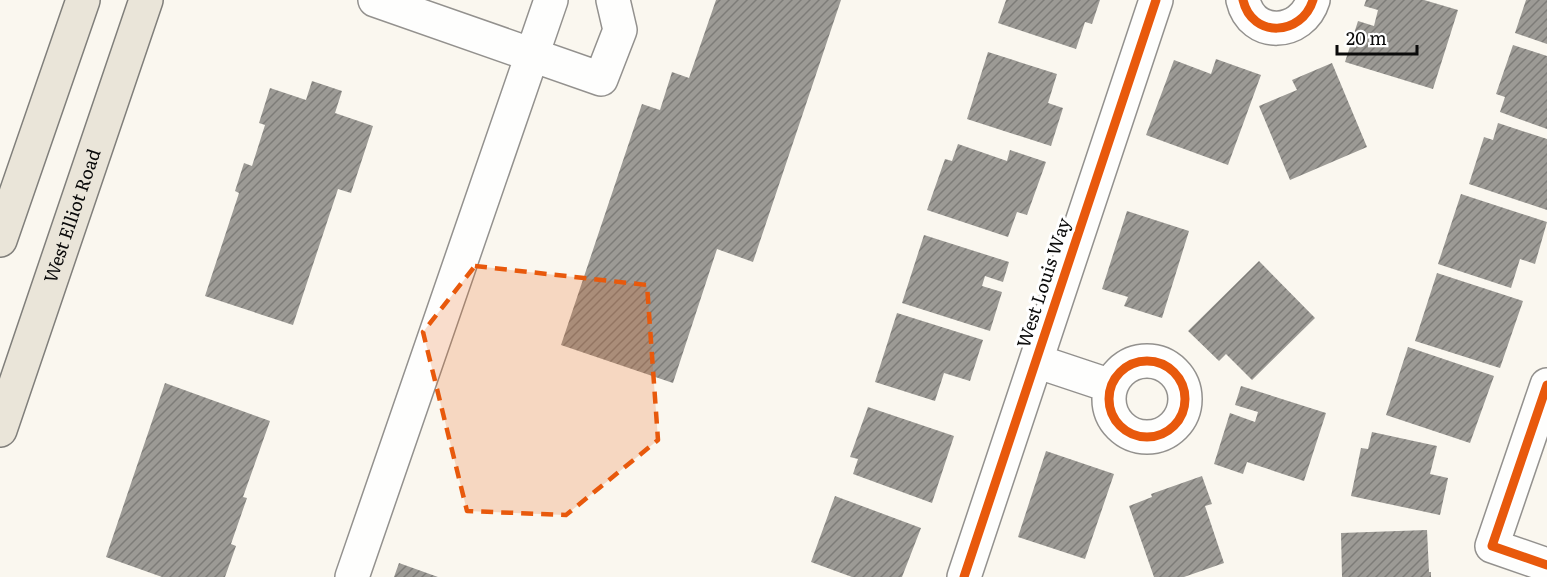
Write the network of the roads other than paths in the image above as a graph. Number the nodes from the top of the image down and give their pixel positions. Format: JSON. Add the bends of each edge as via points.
{"nodes":[{"id":1,"x":83,"y":0,"type":"edge"},
{"id":2,"x":146,"y":0,"type":"edge"},
{"id":3,"x":375,"y":0,"type":"edge"},
{"id":4,"x":551,"y":0,"type":"edge"},
{"id":5,"x":613,"y":0,"type":"edge"},
{"id":6,"x":1156,"y":0,"type":"edge"},
{"id":7,"x":1243,"y":0,"type":"edge"},
{"id":8,"x":1313,"y":0,"type":"edge"},
{"id":9,"x":532,"y":55,"type":"junction"},
{"id":10,"x":0,"y":240,"type":"edge"},
{"id":11,"x":1036,"y":361,"type":"junction"},
{"id":12,"x":1547,"y":385,"type":"edge"},
{"id":13,"x":1111,"y":386,"type":"dead end"},
{"id":14,"x":0,"y":430,"type":"edge"},
{"id":15,"x":1547,"y":565,"type":"edge"},
{"id":16,"x":352,"y":577,"type":"edge"},
{"id":17,"x":964,"y":577,"type":"edge"}],
"edges":[{"from":1,"to":10,"type":"main road"},
{"from":2,"to":14,"type":"main road","name":"West Elliot Road"},
{"from":3,"to":9,"type":"street"},
{"from":4,"to":9,"type":"street"},
{"from":5,"to":9,"type":"street","via":[[620,30],[601,79]]},
{"from":6,"to":11,"type":"street","name":"West Louis Way"},
{"from":7,"to":8,"type":"street","via":[[1258,23],[1281,29],[1303,19]]},
{"from":9,"to":16,"type":"street"},
{"from":11,"to":13,"type":"street","name":"West Louis Way"},
{"from":11,"to":17,"type":"street","name":"West Louis Way"},
{"from":12,"to":15,"type":"street","via":[[1492,546]]}]}
